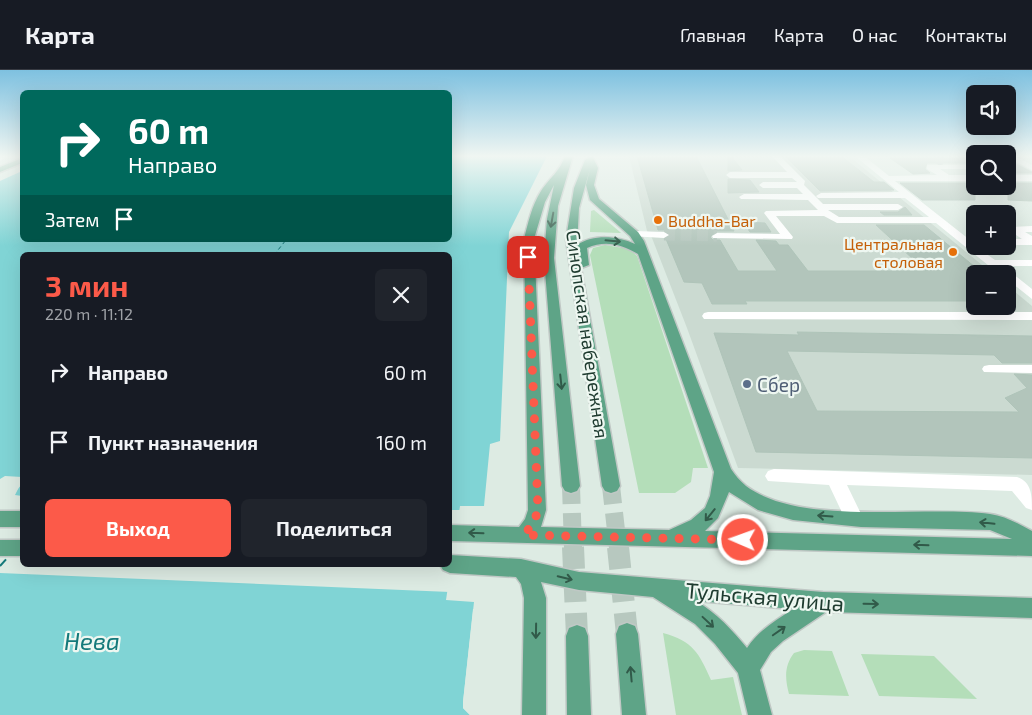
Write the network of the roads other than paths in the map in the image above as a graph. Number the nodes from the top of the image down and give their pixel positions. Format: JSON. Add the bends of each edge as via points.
{"nodes":[{"id":1,"x":548,"y":186,"type":"edge"},
{"id":2,"x":560,"y":186,"type":"edge"},
{"id":3,"x":577,"y":186,"type":"edge"},
{"id":4,"x":590,"y":186,"type":"edge"},
{"id":5,"x":800,"y":186,"type":"edge"},
{"id":6,"x":898,"y":186,"type":"edge"},
{"id":7,"x":821,"y":196,"type":"dead end"},
{"id":8,"x":910,"y":196,"type":"junction"},
{"id":9,"x":811,"y":197,"type":"junction"},
{"id":10,"x":744,"y":198,"type":"dead end"},
{"id":11,"x":922,"y":205,"type":"junction"},
{"id":12,"x":938,"y":205,"type":"dead end"},
{"id":13,"x":898,"y":207,"type":"dead end"},
{"id":14,"x":823,"y":210,"type":"junction"},
{"id":15,"x":940,"y":220,"type":"junction"},
{"id":16,"x":1032,"y":229,"type":"edge"},
{"id":17,"x":634,"y":234,"type":"junction"},
{"id":18,"x":664,"y":235,"type":"tunnel mouth"},
{"id":19,"x":717,"y":236,"type":"tunnel mouth"},
{"id":20,"x":966,"y":238,"type":"edge"},
{"id":21,"x":1016,"y":242,"type":"edge"},
{"id":22,"x":1032,"y":242,"type":"edge"},
{"id":23,"x":643,"y":252,"type":"junction"},
{"id":24,"x":985,"y":255,"type":"edge"},
{"id":25,"x":993,"y":263,"type":"junction"},
{"id":26,"x":1032,"y":263,"type":"edge"},
{"id":27,"x":996,"y":265,"type":"edge"},
{"id":28,"x":578,"y":278,"type":"junction"},
{"id":29,"x":1016,"y":282,"type":"edge"},
{"id":30,"x":1032,"y":295,"type":"edge"},
{"id":31,"x":708,"y":316,"type":"dead end"},
{"id":32,"x":1032,"y":316,"type":"edge"},
{"id":33,"x":989,"y":369,"type":"dead end"},
{"id":34,"x":1032,"y":369,"type":"edge"},
{"id":35,"x":723,"y":472,"type":"junction"},
{"id":36,"x":774,"y":476,"type":"dead end"},
{"id":37,"x":835,"y":478,"type":"junction"},
{"id":38,"x":571,"y":486,"type":"tunnel mouth"},
{"id":39,"x":611,"y":486,"type":"tunnel mouth"},
{"id":40,"x":1032,"y":503,"type":"edge"},
{"id":41,"x":0,"y":518,"type":"edge"},
{"id":42,"x":854,"y":518,"type":"junction"},
{"id":43,"x":20,"y":519,"type":"edge"},
{"id":44,"x":452,"y":533,"type":"edge"},
{"id":45,"x":524,"y":535,"type":"junction"},
{"id":46,"x":672,"y":538,"type":"junction"},
{"id":47,"x":0,"y":548,"type":"edge"},
{"id":48,"x":20,"y":548,"type":"edge"},
{"id":49,"x":1029,"y":549,"type":"edge"},
{"id":50,"x":452,"y":564,"type":"edge"},
{"id":51,"x":511,"y":567,"type":"junction"},
{"id":52,"x":652,"y":586,"type":"junction"},
{"id":53,"x":822,"y":602,"type":"junction"},
{"id":54,"x":1032,"y":608,"type":"edge"},
{"id":55,"x":627,"y":634,"type":"tunnel mouth"},
{"id":56,"x":577,"y":636,"type":"tunnel mouth"},
{"id":57,"x":748,"y":668,"type":"junction"},
{"id":58,"x":534,"y":715,"type":"edge"},
{"id":59,"x":579,"y":715,"type":"edge"},
{"id":60,"x":634,"y":715,"type":"edge"},
{"id":61,"x":760,"y":715,"type":"edge"}],
"edges":[{"from":1,"to":45,"type":"main road","via":[[529,239],[538,510]]},
{"from":2,"to":38,"type":"main road","name":"Синопская набережная","one_way":true,"via":[[551,227],[549,258]]},
{"from":3,"to":28,"type":"main road","name":"Синопская набережная","via":[[571,239]]},
{"from":4,"to":17,"type":"main road","via":[[591,192]]},
{"from":5,"to":9,"type":"street"},
{"from":6,"to":8,"type":"street"},
{"from":7,"to":8,"type":"street"},
{"from":8,"to":11,"type":"street"},
{"from":9,"to":10,"type":"street"},
{"from":9,"to":14,"type":"street"},
{"from":11,"to":12,"type":"street"},
{"from":11,"to":15,"type":"street"},
{"from":13,"to":14,"type":"street"},
{"from":14,"to":15,"type":"street","via":[[838,220]]},
{"from":14,"to":19,"type":"street","via":[[770,213],[788,237]]},
{"from":15,"to":20,"type":"street"},
{"from":16,"to":22,"type":"street","via":[[1014,229]]},
{"from":17,"to":18,"type":"street"},
{"from":17,"to":23,"type":"main road"},
{"from":21,"to":22,"type":"street"},
{"from":28,"to":23,"type":"main road","one_way":true,"via":[[583,268],[580,251],[590,242],[624,242]]},
{"from":23,"to":35,"type":"main road"},
{"from":24,"to":25,"type":"street"},
{"from":25,"to":26,"type":"street"},
{"from":25,"to":27,"type":"street"},
{"from":28,"to":39,"type":"main road","name":"Синопская набережная"},
{"from":29,"to":30,"type":"street"},
{"from":31,"to":32,"type":"street"},
{"from":33,"to":34,"type":"street"},
{"from":42,"to":35,"type":"main road","one_way":true,"via":[[794,513],[765,505],[741,492]]},
{"from":35,"to":46,"type":"main road","one_way":true,"via":[[720,496],[713,512],[702,524]]},
{"from":36,"to":37,"type":"street"},
{"from":37,"to":40,"type":"street","via":[[1017,484]]},
{"from":37,"to":42,"type":"street"},
{"from":41,"to":43,"type":"main road"},
{"from":49,"to":42,"type":"main road","one_way":true,"via":[[992,522]]},
{"from":45,"to":44,"type":"main road","one_way":true},
{"from":45,"to":46,"type":"main road"},
{"from":49,"to":46,"type":"main road","one_way":true},
{"from":47,"to":48,"type":"main road"},
{"from":50,"to":51,"type":"main road","name":"Тульская улица"},
{"from":51,"to":52,"type":"main road","name":"Тульская улица","one_way":true,"via":[[579,581]]},
{"from":51,"to":58,"type":"main road","one_way":true,"via":[[530,580],[535,598]]},
{"from":52,"to":53,"type":"main road","name":"Тульская улица"},
{"from":52,"to":57,"type":"main road","one_way":true,"via":[[703,616]]},
{"from":53,"to":54,"type":"main road","name":"Тульская улица","one_way":true},
{"from":57,"to":53,"type":"main road","one_way":true,"via":[[763,644],[775,633]]},
{"from":60,"to":55,"type":"main road","one_way":true},
{"from":56,"to":59,"type":"main road"},
{"from":57,"to":61,"type":"main road"}]}
